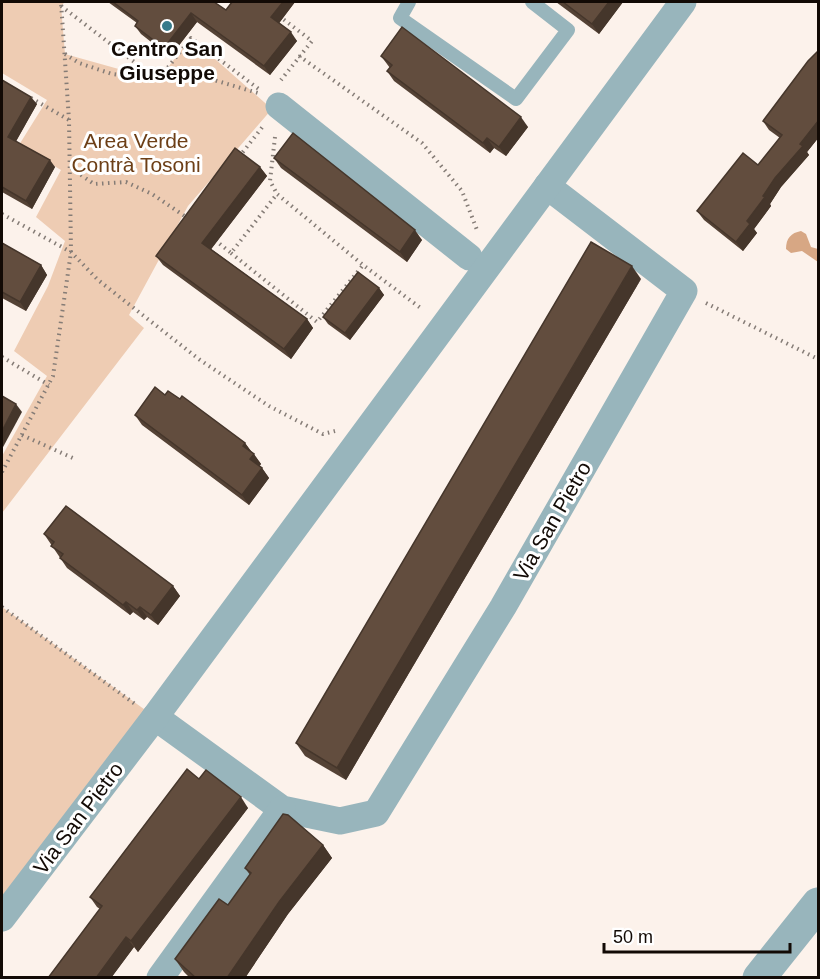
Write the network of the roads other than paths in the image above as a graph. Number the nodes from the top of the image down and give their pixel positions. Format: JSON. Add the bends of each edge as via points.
{"nodes":[{"id":1,"x":409,"y":2,"type":"edge"},
{"id":2,"x":532,"y":2,"type":"edge"},
{"id":3,"x":683,"y":2,"type":"edge"},
{"id":4,"x":274,"y":101,"type":"road end"},
{"id":5,"x":547,"y":186,"type":"junction"},
{"id":6,"x":469,"y":257,"type":"road end"},
{"id":7,"x":146,"y":711,"type":"junction"},
{"id":8,"x":282,"y":809,"type":"junction"},
{"id":9,"x":819,"y":904,"type":"edge"},
{"id":10,"x":2,"y":918,"type":"edge"},
{"id":11,"x":160,"y":978,"type":"edge"},
{"id":12,"x":759,"y":978,"type":"edge"}],
"edges":[{"from":1,"to":2,"type":"lane","via":[[400,18],[516,99],[568,30]]},
{"from":3,"to":5,"type":"street","name":"Via San Pietro"},
{"from":4,"to":6,"type":"street"},
{"from":5,"to":7,"type":"street","name":"Via San Pietro"},
{"from":5,"to":8,"type":"street","name":"Via San Pietro","via":[[684,291],[503,607],[376,813],[340,821]]},
{"from":7,"to":8,"type":"street","name":"Via San Pietro"},
{"from":7,"to":10,"type":"street","name":"Via San Pietro"},
{"from":8,"to":11,"type":"street"},
{"from":9,"to":12,"type":"street"}]}
